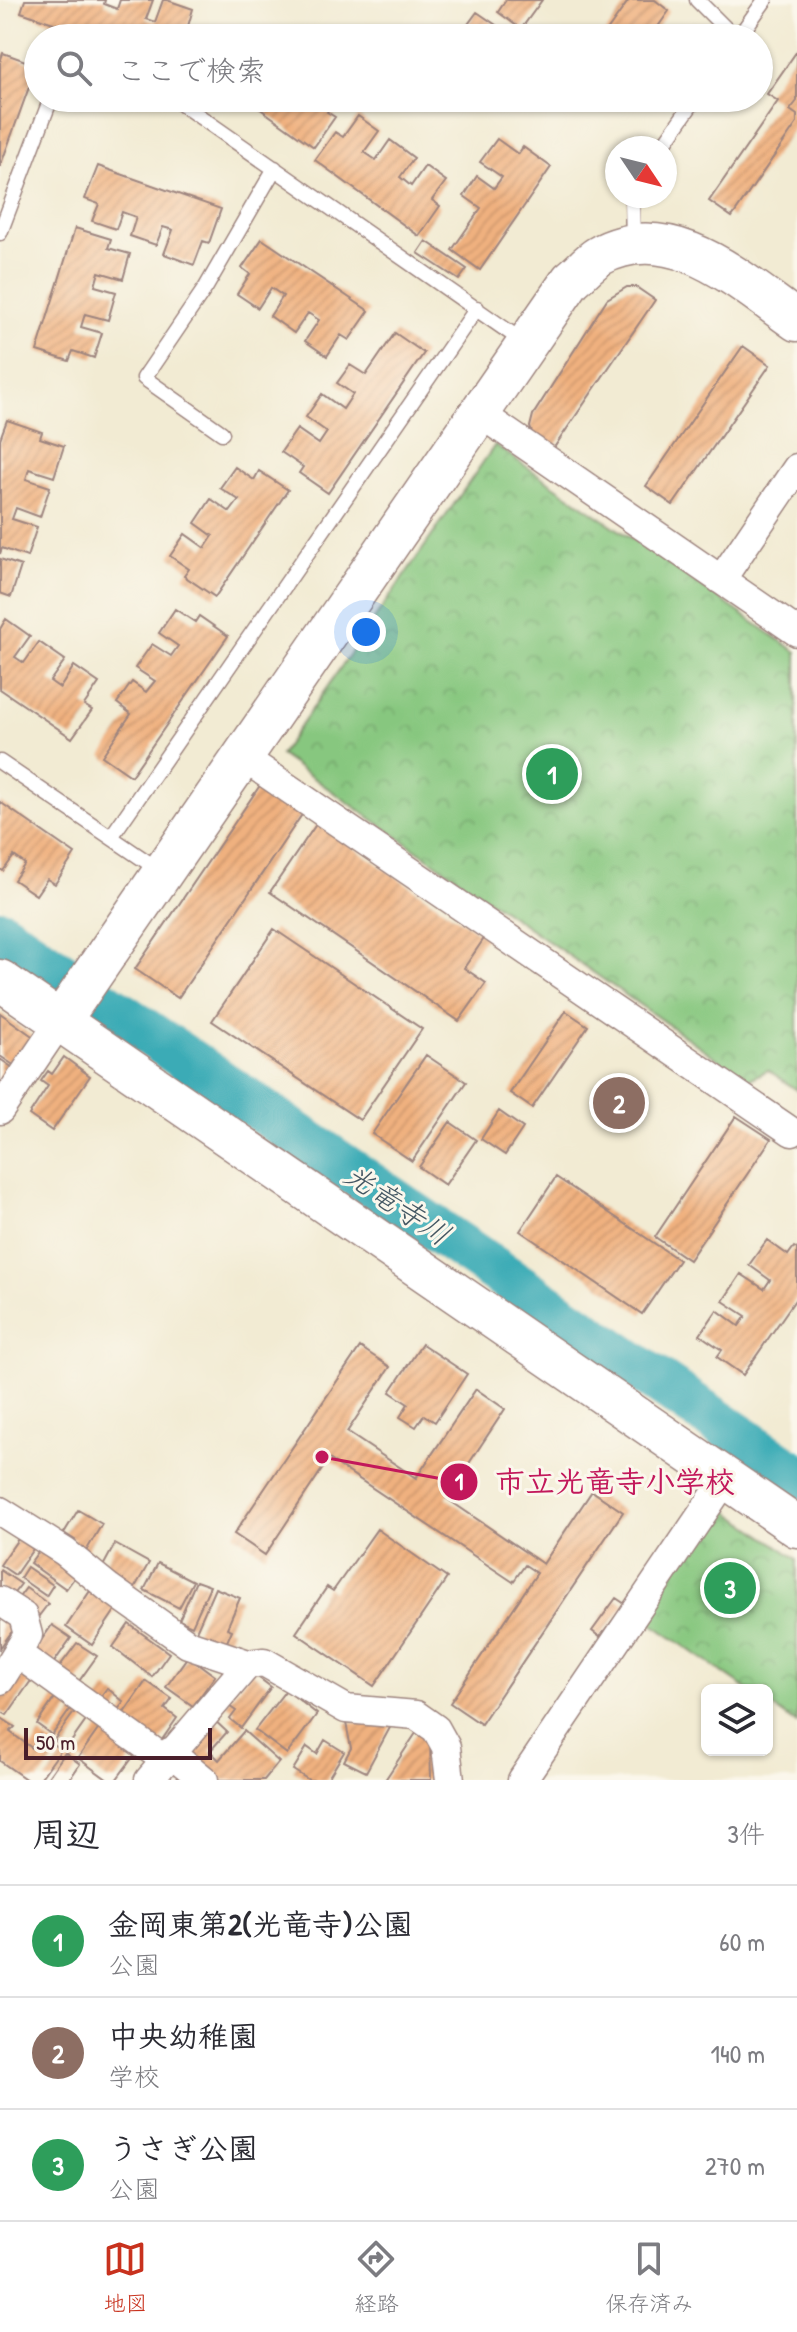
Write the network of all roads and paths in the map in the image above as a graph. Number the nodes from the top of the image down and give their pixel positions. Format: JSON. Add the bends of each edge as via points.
{"nodes":[{"id":1,"x":697,"y":0,"type":"edge"},
{"id":2,"x":765,"y":0,"type":"edge"},
{"id":3,"x":722,"y":24,"type":"edge"},
{"id":4,"x":747,"y":24,"type":"edge"},
{"id":5,"x":46,"y":112,"type":"edge"},
{"id":6,"x":193,"y":112,"type":"edge"},
{"id":7,"x":686,"y":112,"type":"edge"},
{"id":8,"x":669,"y":136,"type":"edge"},
{"id":9,"x":275,"y":168,"type":"junction"},
{"id":10,"x":632,"y":208,"type":"edge"},
{"id":11,"x":0,"y":233,"type":"edge"},
{"id":12,"x":633,"y":245,"type":"junction"},
{"id":13,"x":477,"y":308,"type":"junction"},
{"id":14,"x":797,"y":321,"type":"edge"},
{"id":15,"x":526,"y":343,"type":"junction"},
{"id":16,"x":479,"y":413,"type":"junction"},
{"id":17,"x":222,"y":433,"type":"dead end"},
{"id":18,"x":797,"y":468,"type":"edge"},
{"id":19,"x":721,"y":580,"type":"junction"},
{"id":20,"x":797,"y":632,"type":"edge"},
{"id":21,"x":244,"y":758,"type":"junction"},
{"id":22,"x":0,"y":762,"type":"edge"},
{"id":23,"x":111,"y":837,"type":"junction"},
{"id":24,"x":164,"y":873,"type":"junction"},
{"id":25,"x":1,"y":982,"type":"edge"},
{"id":26,"x":77,"y":998,"type":"junction"},
{"id":27,"x":0,"y":1110,"type":"edge"},
{"id":28,"x":792,"y":1132,"type":"dead end"},
{"id":29,"x":727,"y":1477,"type":"junction"},
{"id":30,"x":0,"y":1511,"type":"edge"},
{"id":31,"x":797,"y":1527,"type":"edge"},
{"id":32,"x":0,"y":1601,"type":"edge"},
{"id":33,"x":18,"y":1654,"type":"junction"},
{"id":34,"x":248,"y":1664,"type":"junction"},
{"id":35,"x":0,"y":1680,"type":"edge"},
{"id":36,"x":161,"y":1764,"type":"edge"},
{"id":37,"x":204,"y":1780,"type":"edge"},
{"id":38,"x":450,"y":1780,"type":"edge"},
{"id":39,"x":522,"y":1780,"type":"edge"}],
"edges":[{"from":1,"to":3,"type":"lane"},
{"from":2,"to":4,"type":"lane"},
{"from":5,"to":11,"type":"lane"},
{"from":6,"to":9,"type":"lane"},
{"from":7,"to":8,"type":"lane"},
{"from":9,"to":13,"type":"lane"},
{"from":9,"to":17,"type":"lane","via":[[206,287],[144,378]]},
{"from":10,"to":12,"type":"lane"},
{"from":12,"to":14,"type":"street","via":[[670,245],[711,261]]},
{"from":12,"to":15,"type":"street","via":[[599,256],[571,280]]},
{"from":13,"to":15,"type":"lane"},
{"from":13,"to":23,"type":"lane"},
{"from":15,"to":16,"type":"street"},
{"from":16,"to":19,"type":"street"},
{"from":16,"to":21,"type":"street"},
{"from":18,"to":19,"type":"street"},
{"from":19,"to":20,"type":"street"},
{"from":21,"to":24,"type":"street"},
{"from":21,"to":28,"type":"street"},
{"from":22,"to":23,"type":"lane"},
{"from":23,"to":24,"type":"lane"},
{"from":24,"to":26,"type":"street"},
{"from":25,"to":26,"type":"street"},
{"from":26,"to":27,"type":"street"},
{"from":26,"to":29,"type":"street"},
{"from":29,"to":31,"type":"street"},
{"from":29,"to":39,"type":"street"},
{"from":30,"to":34,"type":"street","via":[[65,1552],[188,1644]]},
{"from":32,"to":33,"type":"street","via":[[23,1616],[28,1635]]},
{"from":33,"to":35,"type":"street"},
{"from":33,"to":36,"type":"street"},
{"from":34,"to":36,"type":"street"},
{"from":34,"to":38,"type":"street","via":[[264,1662],[346,1709],[416,1715],[436,1729],[446,1747]]},
{"from":36,"to":37,"type":"street"}]}
